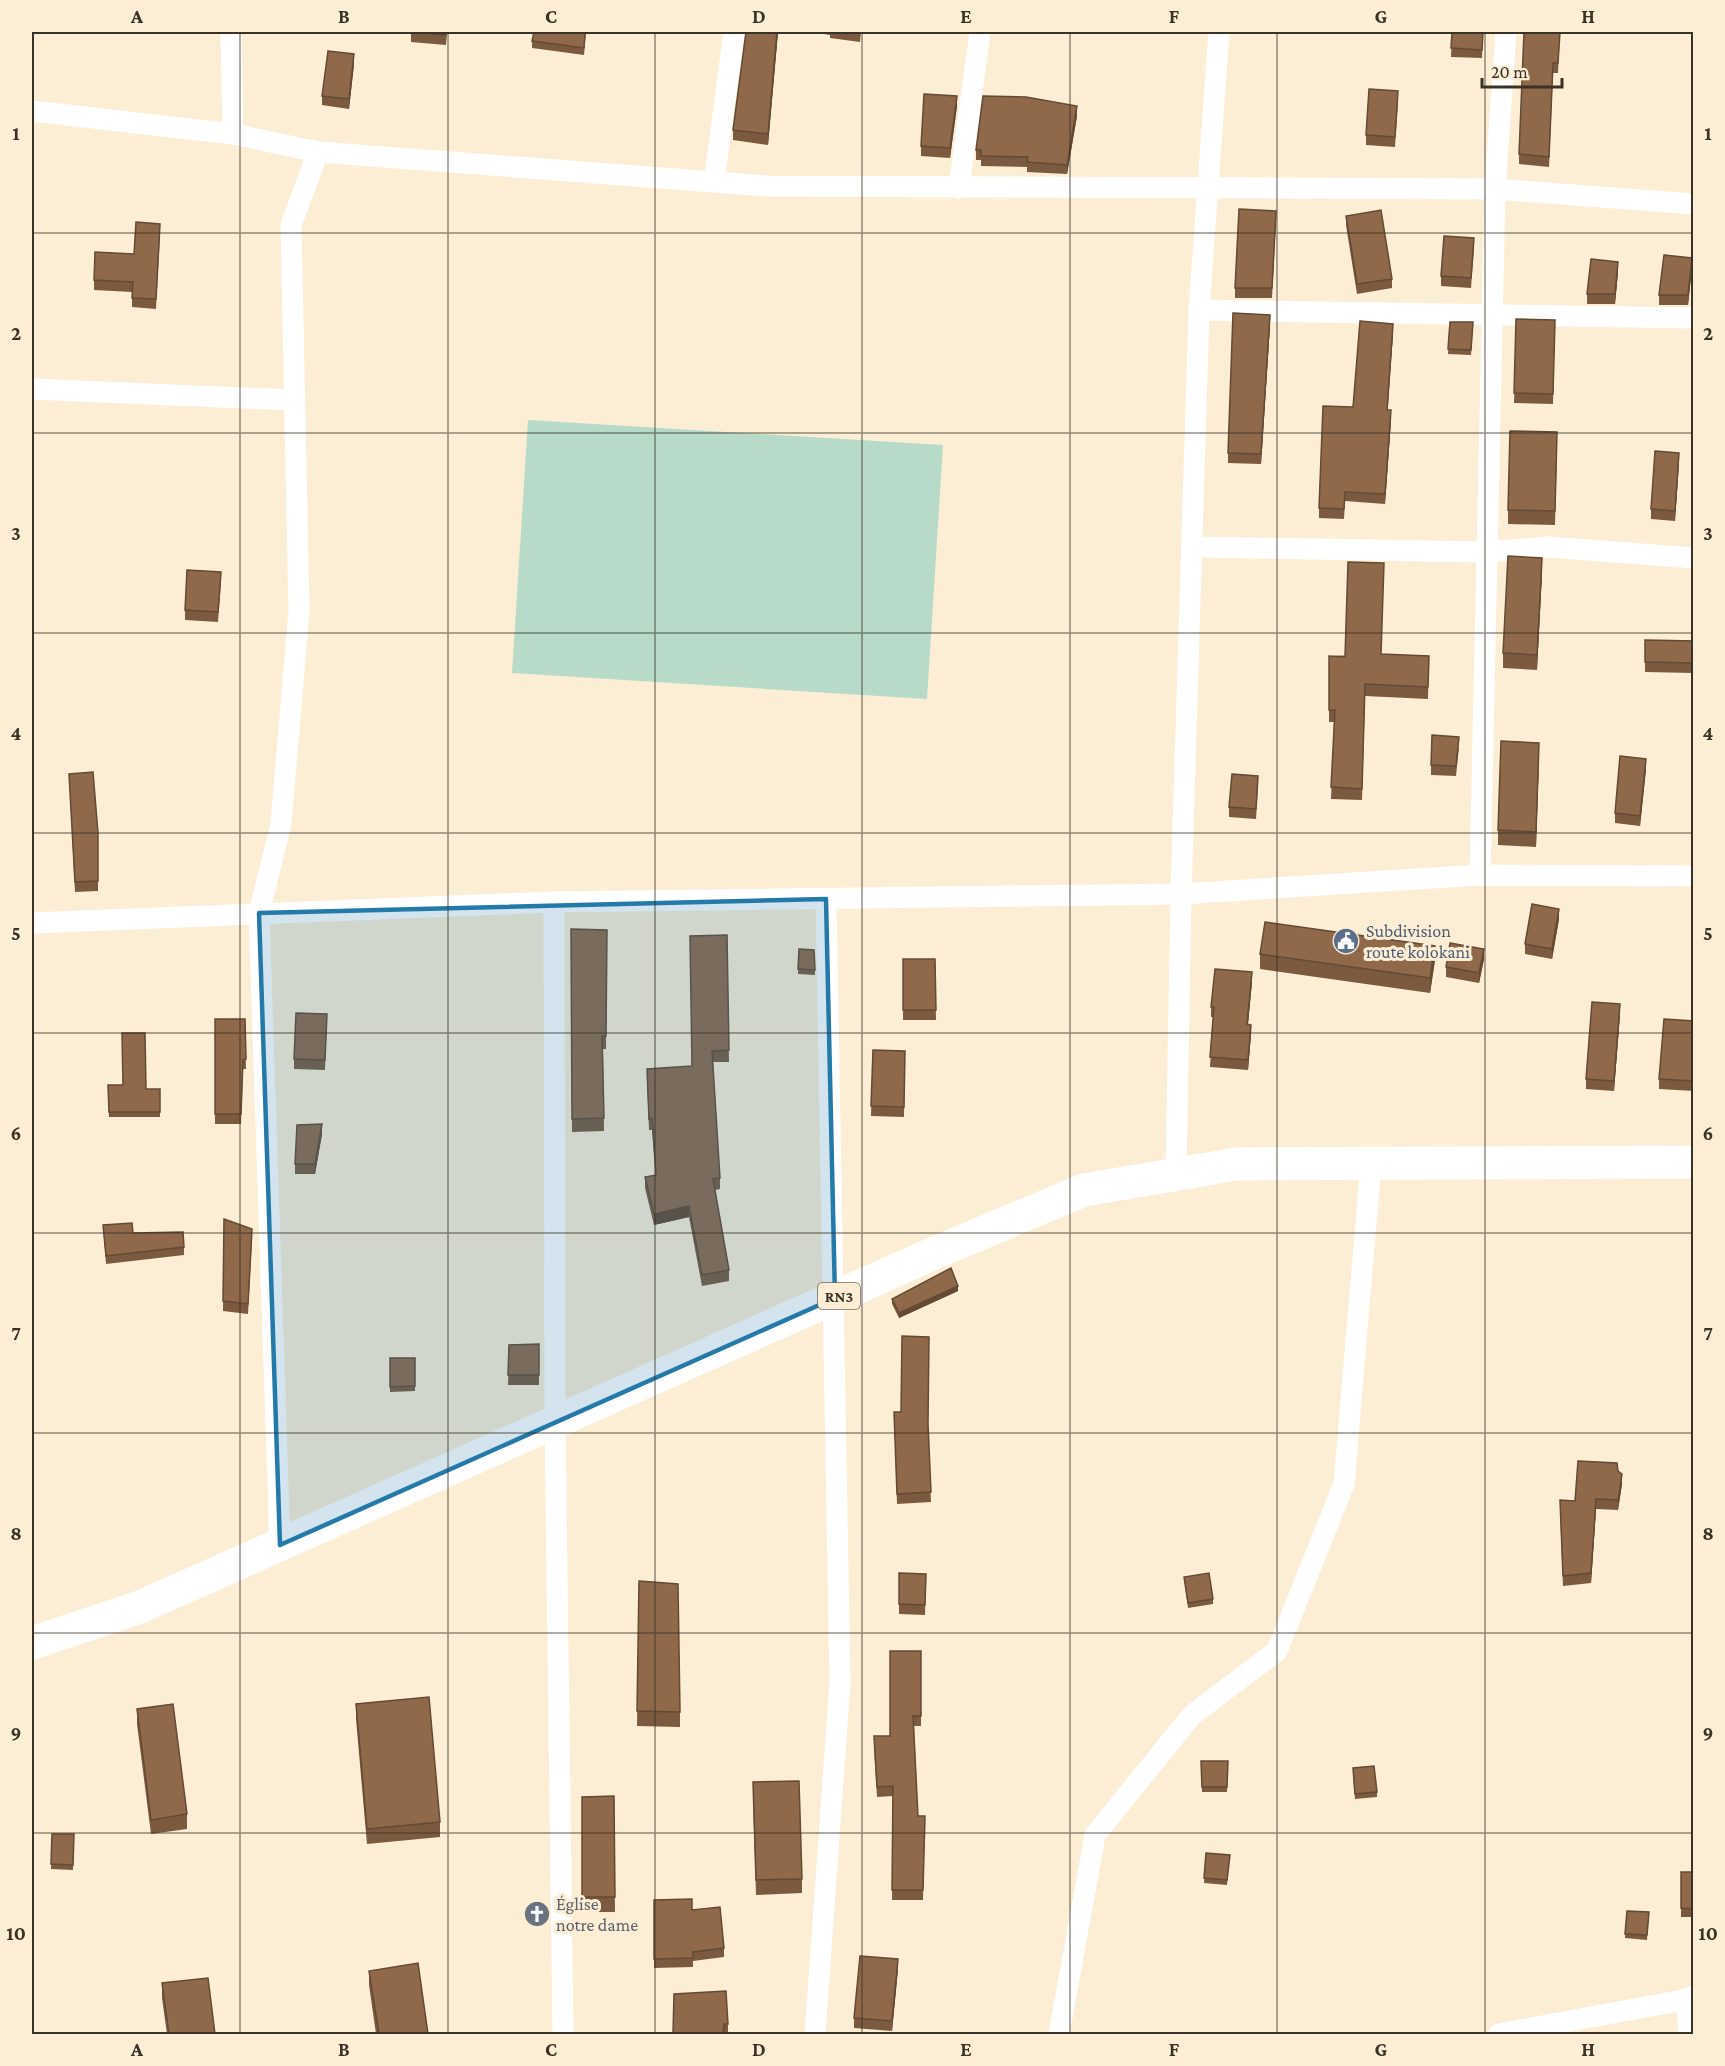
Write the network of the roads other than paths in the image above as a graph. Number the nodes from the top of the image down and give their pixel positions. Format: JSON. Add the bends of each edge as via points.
{"nodes":[{"id":1,"x":231,"y":32,"type":"edge"},
{"id":2,"x":734,"y":32,"type":"edge"},
{"id":3,"x":980,"y":32,"type":"edge"},
{"id":4,"x":1219,"y":32,"type":"edge"},
{"id":5,"x":1506,"y":32,"type":"edge"},
{"id":6,"x":32,"y":111,"type":"edge"},
{"id":7,"x":233,"y":134,"type":"junction"},
{"id":8,"x":318,"y":152,"type":"junction"},
{"id":9,"x":714,"y":182,"type":"junction"},
{"id":10,"x":959,"y":188,"type":"junction"},
{"id":11,"x":1207,"y":189,"type":"junction"},
{"id":12,"x":1495,"y":189,"type":"junction"},
{"id":13,"x":1694,"y":204,"type":"edge"},
{"id":14,"x":1199,"y":310,"type":"junction"},
{"id":15,"x":1492,"y":316,"type":"junction"},
{"id":16,"x":1694,"y":318,"type":"edge"},
{"id":17,"x":32,"y":389,"type":"edge"},
{"id":18,"x":294,"y":400,"type":"junction"},
{"id":19,"x":1194,"y":547,"type":"junction"},
{"id":20,"x":1486,"y":552,"type":"junction"},
{"id":21,"x":1694,"y":558,"type":"edge"},
{"id":22,"x":1480,"y":875,"type":"junction"},
{"id":23,"x":1694,"y":876,"type":"edge"},
{"id":24,"x":1181,"y":894,"type":"junction"},
{"id":25,"x":826,"y":899,"type":"junction"},
{"id":26,"x":554,"y":902,"type":"junction"},
{"id":27,"x":260,"y":913,"type":"junction"},
{"id":28,"x":32,"y":923,"type":"edge"},
{"id":29,"x":1694,"y":1162,"type":"edge"},
{"id":30,"x":1371,"y":1164,"type":"junction"},
{"id":31,"x":1176,"y":1174,"type":"junction"},
{"id":32,"x":835,"y":1298,"type":"junction"},
{"id":33,"x":555,"y":1422,"type":"junction"},
{"id":34,"x":280,"y":1545,"type":"junction"},
{"id":35,"x":32,"y":1643,"type":"edge"},
{"id":36,"x":1691,"y":1998,"type":"edge"},
{"id":37,"x":563,"y":2034,"type":"edge"},
{"id":38,"x":815,"y":2034,"type":"edge"},
{"id":39,"x":1059,"y":2034,"type":"edge"},
{"id":40,"x":1499,"y":2034,"type":"edge"},
{"id":41,"x":1689,"y":2034,"type":"edge"}],
"edges":[{"from":1,"to":7,"type":"street"},
{"from":2,"to":9,"type":"street"},
{"from":3,"to":10,"type":"street"},
{"from":4,"to":11,"type":"street"},
{"from":5,"to":12,"type":"street"},
{"from":6,"to":7,"type":"street"},
{"from":7,"to":8,"type":"street"},
{"from":8,"to":9,"type":"street"},
{"from":8,"to":18,"type":"street","via":[[291,225]]},
{"from":9,"to":10,"type":"street"},
{"from":10,"to":11,"type":"street"},
{"from":11,"to":12,"type":"street"},
{"from":11,"to":14,"type":"street"},
{"from":12,"to":13,"type":"street"},
{"from":12,"to":15,"type":"street"},
{"from":14,"to":15,"type":"street"},
{"from":14,"to":19,"type":"street"},
{"from":15,"to":16,"type":"street"},
{"from":15,"to":20,"type":"street"},
{"from":17,"to":18,"type":"street"},
{"from":18,"to":27,"type":"street","via":[[299,611],[281,824]]},
{"from":19,"to":20,"type":"street"},
{"from":19,"to":24,"type":"street"},
{"from":20,"to":21,"type":"street","via":[[1549,547]]},
{"from":20,"to":22,"type":"street"},
{"from":22,"to":23,"type":"street"},
{"from":22,"to":24,"type":"street"},
{"from":24,"to":25,"type":"street"},
{"from":24,"to":31,"type":"street"},
{"from":25,"to":26,"type":"street"},
{"from":25,"to":32,"type":"street"},
{"from":26,"to":27,"type":"street"},
{"from":26,"to":33,"type":"street"},
{"from":27,"to":28,"type":"street"},
{"from":27,"to":34,"type":"street"},
{"from":29,"to":30,"type":"highway","number":"RN3"},
{"from":30,"to":31,"type":"highway","number":"RN3","via":[[1237,1164]]},
{"from":30,"to":39,"type":"street","via":[[1344,1484],[1277,1651],[1192,1714],[1095,1835]]},
{"from":31,"to":32,"type":"highway","number":"RN3","via":[[1084,1190]]},
{"from":32,"to":33,"type":"highway","number":"RN3"},
{"from":32,"to":38,"type":"street","via":[[840,1683]]},
{"from":33,"to":34,"type":"highway","number":"RN3"},
{"from":33,"to":37,"type":"street"},
{"from":34,"to":35,"type":"highway","number":"RN3","via":[[140,1607]]},
{"from":36,"to":40,"type":"street"},
{"from":36,"to":41,"type":"street"}]}
